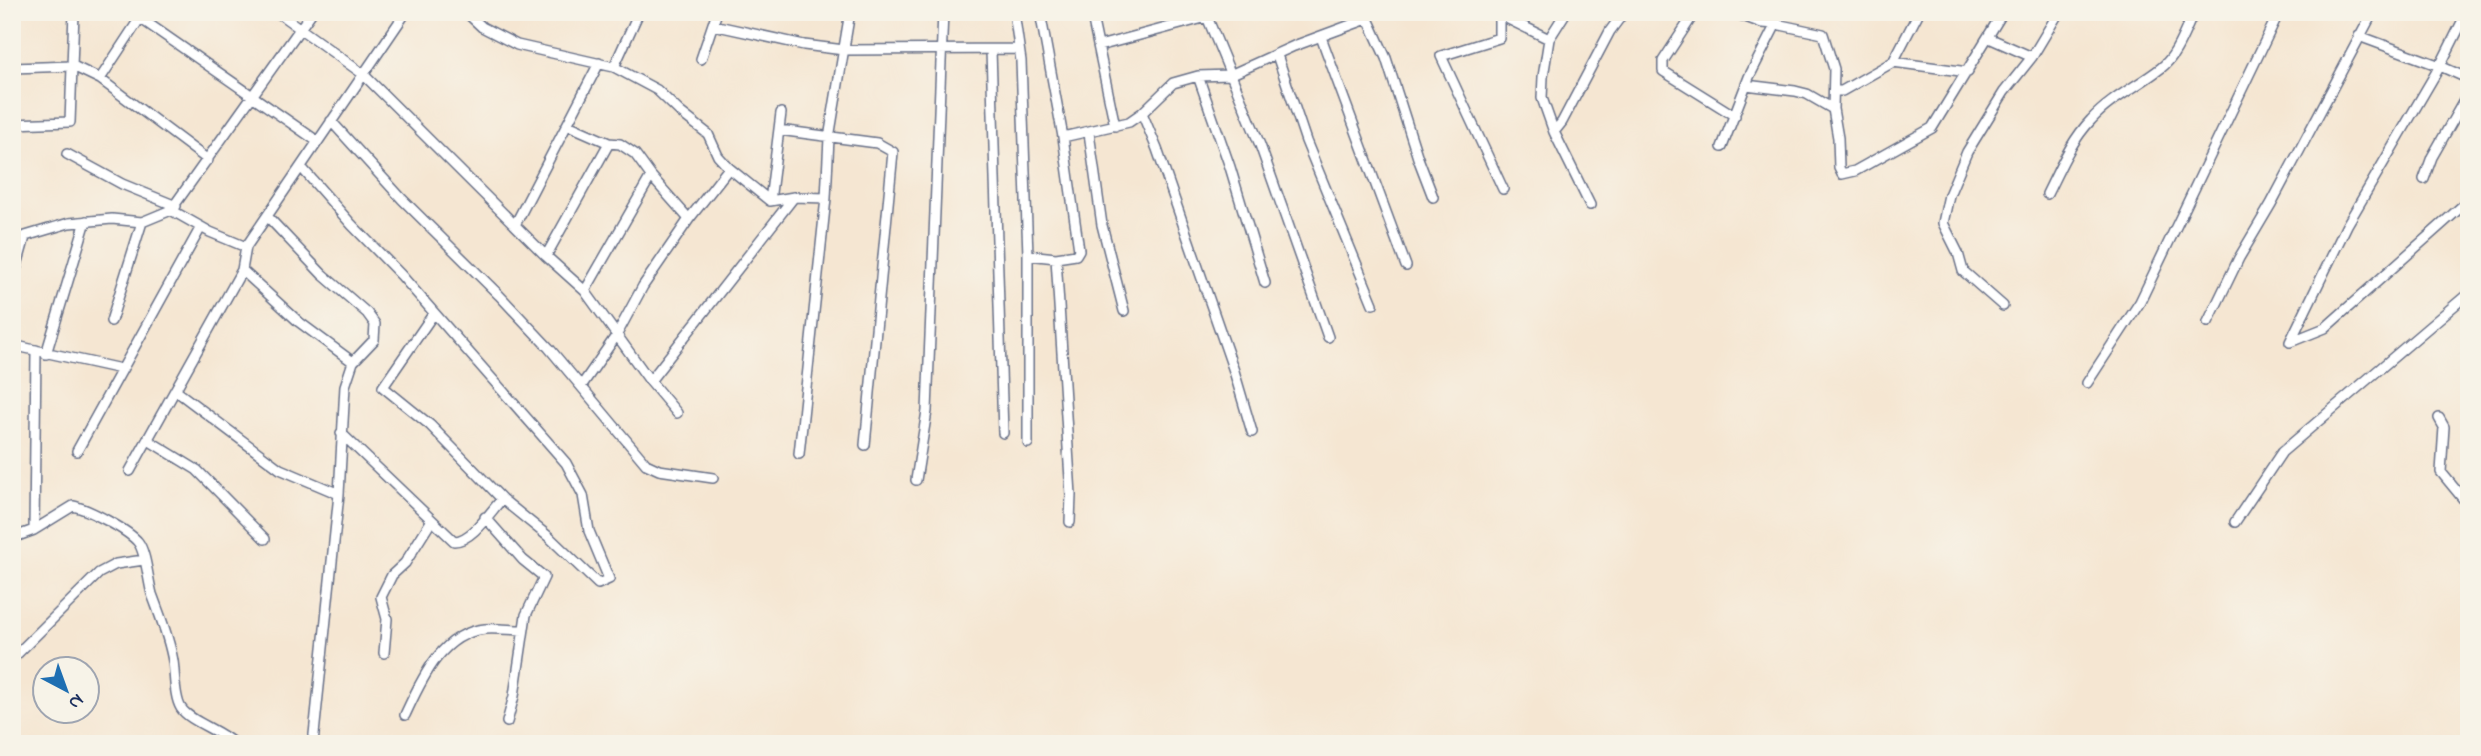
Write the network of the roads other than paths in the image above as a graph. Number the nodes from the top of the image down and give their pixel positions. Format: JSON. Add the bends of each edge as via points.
{"nodes":[{"id":1,"x":74,"y":12,"type":"edge"},
{"id":2,"x":277,"y":12,"type":"edge"},
{"id":3,"x":312,"y":12,"type":"edge"},
{"id":4,"x":406,"y":12,"type":"edge"},
{"id":5,"x":466,"y":12,"type":"edge"},
{"id":6,"x":639,"y":12,"type":"edge"},
{"id":7,"x":717,"y":12,"type":"edge"},
{"id":8,"x":850,"y":12,"type":"edge"},
{"id":9,"x":943,"y":12,"type":"edge"},
{"id":10,"x":1014,"y":12,"type":"edge"},
{"id":11,"x":1040,"y":12,"type":"edge"},
{"id":12,"x":1091,"y":12,"type":"edge"},
{"id":13,"x":1217,"y":12,"type":"edge"},
{"id":14,"x":1566,"y":12,"type":"edge"},
{"id":15,"x":1624,"y":12,"type":"edge"},
{"id":16,"x":1695,"y":12,"type":"edge"},
{"id":17,"x":1778,"y":12,"type":"edge"},
{"id":18,"x":1919,"y":12,"type":"edge"},
{"id":19,"x":2003,"y":12,"type":"edge"},
{"id":20,"x":2059,"y":12,"type":"edge"},
{"id":21,"x":2193,"y":12,"type":"edge"},
{"id":22,"x":2279,"y":12,"type":"edge"},
{"id":23,"x":2373,"y":12,"type":"edge"},
{"id":24,"x":2467,"y":12,"type":"edge"},
{"id":25,"x":1499,"y":13,"type":"edge"},
{"id":26,"x":1735,"y":13,"type":"edge"},
{"id":27,"x":141,"y":15,"type":"edge"},
{"id":28,"x":1206,"y":15,"type":"edge"},
{"id":29,"x":1366,"y":15,"type":"edge"},
{"id":30,"x":1748,"y":15,"type":"edge"},
{"id":31,"x":1776,"y":24,"type":"junction"},
{"id":32,"x":713,"y":25,"type":"junction"},
{"id":33,"x":300,"y":28,"type":"junction"},
{"id":34,"x":2359,"y":36,"type":"junction"},
{"id":35,"x":1321,"y":37,"type":"junction"},
{"id":36,"x":1989,"y":38,"type":"junction"},
{"id":37,"x":1549,"y":39,"type":"junction"},
{"id":38,"x":1098,"y":46,"type":"junction"},
{"id":39,"x":1018,"y":49,"type":"junction"},
{"id":40,"x":844,"y":50,"type":"junction"},
{"id":41,"x":942,"y":50,"type":"junction"},
{"id":42,"x":991,"y":50,"type":"junction"},
{"id":43,"x":1277,"y":55,"type":"junction"},
{"id":44,"x":2032,"y":57,"type":"junction"},
{"id":45,"x":701,"y":59,"type":"dead end"},
{"id":46,"x":1893,"y":62,"type":"junction"},
{"id":47,"x":599,"y":63,"type":"junction"},
{"id":48,"x":73,"y":66,"type":"junction"},
{"id":49,"x":2440,"y":66,"type":"junction"},
{"id":50,"x":614,"y":67,"type":"junction"},
{"id":51,"x":12,"y":68,"type":"edge"},
{"id":52,"x":1968,"y":72,"type":"junction"},
{"id":53,"x":363,"y":74,"type":"junction"},
{"id":54,"x":1230,"y":75,"type":"junction"},
{"id":55,"x":1198,"y":76,"type":"junction"},
{"id":56,"x":100,"y":79,"type":"junction"},
{"id":57,"x":2469,"y":79,"type":"edge"},
{"id":58,"x":1746,"y":85,"type":"junction"},
{"id":59,"x":1834,"y":91,"type":"junction"},
{"id":60,"x":2469,"y":92,"type":"edge"},
{"id":61,"x":253,"y":95,"type":"junction"},
{"id":62,"x":1833,"y":109,"type":"junction"},
{"id":63,"x":781,"y":113,"type":"dead end"},
{"id":64,"x":1142,"y":113,"type":"junction"},
{"id":65,"x":1735,"y":116,"type":"junction"},
{"id":66,"x":331,"y":121,"type":"junction"},
{"id":67,"x":12,"y":124,"type":"edge"},
{"id":68,"x":568,"y":125,"type":"junction"},
{"id":69,"x":1115,"y":126,"type":"junction"},
{"id":70,"x":779,"y":130,"type":"junction"},
{"id":71,"x":1554,"y":132,"type":"junction"},
{"id":72,"x":1089,"y":133,"type":"junction"},
{"id":73,"x":1063,"y":137,"type":"junction"},
{"id":74,"x":829,"y":138,"type":"junction"},
{"id":75,"x":317,"y":141,"type":"junction"},
{"id":76,"x":609,"y":143,"type":"junction"},
{"id":77,"x":1721,"y":147,"type":"dead end"},
{"id":78,"x":67,"y":154,"type":"dead end"},
{"id":79,"x":208,"y":160,"type":"junction"},
{"id":80,"x":301,"y":167,"type":"junction"},
{"id":81,"x":729,"y":168,"type":"junction"},
{"id":82,"x":651,"y":176,"type":"junction"},
{"id":83,"x":2424,"y":179,"type":"dead end"},
{"id":84,"x":1503,"y":189,"type":"dead end"},
{"id":85,"x":2047,"y":194,"type":"dead end"},
{"id":86,"x":794,"y":197,"type":"junction"},
{"id":87,"x":1433,"y":197,"type":"dead end"},
{"id":88,"x":826,"y":198,"type":"junction"},
{"id":89,"x":2469,"y":200,"type":"edge"},
{"id":90,"x":770,"y":201,"type":"junction"},
{"id":91,"x":1590,"y":205,"type":"dead end"},
{"id":92,"x":174,"y":208,"type":"junction"},
{"id":93,"x":267,"y":216,"type":"junction"},
{"id":94,"x":689,"y":219,"type":"junction"},
{"id":95,"x":86,"y":221,"type":"junction"},
{"id":96,"x":142,"y":222,"type":"junction"},
{"id":97,"x":516,"y":223,"type":"junction"},
{"id":98,"x":201,"y":227,"type":"junction"},
{"id":99,"x":24,"y":237,"type":"junction"},
{"id":100,"x":12,"y":240,"type":"edge"},
{"id":101,"x":246,"y":247,"type":"junction"},
{"id":102,"x":546,"y":256,"type":"junction"},
{"id":103,"x":1028,"y":256,"type":"junction"},
{"id":104,"x":1056,"y":258,"type":"junction"},
{"id":105,"x":1406,"y":266,"type":"dead end"},
{"id":106,"x":242,"y":270,"type":"junction"},
{"id":107,"x":12,"y":283,"type":"edge"},
{"id":108,"x":1265,"y":283,"type":"dead end"},
{"id":109,"x":585,"y":291,"type":"junction"},
{"id":110,"x":2469,"y":293,"type":"edge"},
{"id":111,"x":1373,"y":304,"type":"dead end"},
{"id":112,"x":2003,"y":306,"type":"dead end"},
{"id":113,"x":1124,"y":311,"type":"dead end"},
{"id":114,"x":434,"y":313,"type":"junction"},
{"id":115,"x":111,"y":321,"type":"dead end"},
{"id":116,"x":2208,"y":322,"type":"dead end"},
{"id":117,"x":616,"y":336,"type":"junction"},
{"id":118,"x":1328,"y":337,"type":"dead end"},
{"id":119,"x":12,"y":345,"type":"edge"},
{"id":120,"x":36,"y":350,"type":"junction"},
{"id":121,"x":46,"y":354,"type":"junction"},
{"id":122,"x":353,"y":362,"type":"junction"},
{"id":123,"x":121,"y":369,"type":"junction"},
{"id":124,"x":650,"y":381,"type":"junction"},
{"id":125,"x":2087,"y":383,"type":"dead end"},
{"id":126,"x":582,"y":385,"type":"junction"},
{"id":127,"x":176,"y":390,"type":"junction"},
{"id":128,"x":677,"y":413,"type":"dead end"},
{"id":129,"x":2439,"y":418,"type":"dead end"},
{"id":130,"x":1252,"y":432,"type":"dead end"},
{"id":131,"x":341,"y":433,"type":"junction"},
{"id":132,"x":1003,"y":433,"type":"dead end"},
{"id":133,"x":148,"y":440,"type":"junction"},
{"id":134,"x":1028,"y":443,"type":"dead end"},
{"id":135,"x":865,"y":445,"type":"dead end"},
{"id":136,"x":77,"y":451,"type":"dead end"},
{"id":137,"x":799,"y":454,"type":"dead end"},
{"id":138,"x":131,"y":471,"type":"dead end"},
{"id":139,"x":713,"y":478,"type":"dead end"},
{"id":140,"x":916,"y":481,"type":"dead end"},
{"id":141,"x":339,"y":494,"type":"junction"},
{"id":142,"x":502,"y":499,"type":"junction"},
{"id":143,"x":2469,"y":506,"type":"edge"},
{"id":144,"x":485,"y":517,"type":"junction"},
{"id":145,"x":432,"y":520,"type":"junction"},
{"id":146,"x":1070,"y":522,"type":"dead end"},
{"id":147,"x":2235,"y":522,"type":"dead end"},
{"id":148,"x":34,"y":530,"type":"junction"},
{"id":149,"x":12,"y":538,"type":"edge"},
{"id":150,"x":265,"y":540,"type":"dead end"},
{"id":151,"x":144,"y":560,"type":"junction"},
{"id":152,"x":523,"y":630,"type":"junction"},
{"id":153,"x":384,"y":653,"type":"dead end"},
{"id":154,"x":12,"y":659,"type":"edge"},
{"id":155,"x":405,"y":715,"type":"dead end"},
{"id":156,"x":508,"y":722,"type":"dead end"},
{"id":157,"x":234,"y":744,"type":"edge"},
{"id":158,"x":313,"y":744,"type":"edge"}],
"edges":[{"from":1,"to":48,"type":"street"},
{"from":2,"to":33,"type":"street"},
{"from":3,"to":33,"type":"street"},
{"from":4,"to":53,"type":"street"},
{"from":5,"to":47,"type":"street","via":[[482,27],[517,45]]},
{"from":6,"to":50,"type":"street"},
{"from":7,"to":32,"type":"street"},
{"from":8,"to":40,"type":"street"},
{"from":9,"to":41,"type":"street"},
{"from":10,"to":39,"type":"street"},
{"from":11,"to":73,"type":"street"},
{"from":12,"to":38,"type":"street"},
{"from":13,"to":28,"type":"street"},
{"from":14,"to":37,"type":"street"},
{"from":15,"to":71,"type":"street"},
{"from":16,"to":65,"type":"street","via":[[1663,61],[1663,71]]},
{"from":17,"to":31,"type":"street"},
{"from":18,"to":46,"type":"street"},
{"from":19,"to":36,"type":"street"},
{"from":20,"to":44,"type":"street"},
{"from":21,"to":85,"type":"street","via":[[2163,67],[2116,98],[2076,135]]},
{"from":22,"to":125,"type":"street","via":[[2140,302]]},
{"from":23,"to":34,"type":"street"},
{"from":24,"to":49,"type":"street"},
{"from":25,"to":37,"type":"street"},
{"from":25,"to":84,"type":"street","via":[[1499,38],[1441,56]]},
{"from":26,"to":30,"type":"street"},
{"from":27,"to":56,"type":"street"},
{"from":27,"to":61,"type":"street"},
{"from":28,"to":38,"type":"street"},
{"from":28,"to":54,"type":"street"},
{"from":29,"to":35,"type":"street"},
{"from":29,"to":87,"type":"street","via":[[1386,58]]},
{"from":30,"to":31,"type":"street"},
{"from":31,"to":58,"type":"street"},
{"from":31,"to":59,"type":"street","via":[[1823,34],[1834,69]]},
{"from":32,"to":40,"type":"street"},
{"from":32,"to":45,"type":"street"},
{"from":33,"to":53,"type":"street"},
{"from":33,"to":61,"type":"street"},
{"from":34,"to":49,"type":"street"},
{"from":34,"to":116,"type":"street"},
{"from":35,"to":43,"type":"street"},
{"from":35,"to":105,"type":"street"},
{"from":36,"to":44,"type":"street"},
{"from":36,"to":52,"type":"street"},
{"from":37,"to":71,"type":"street","via":[[1542,97]]},
{"from":38,"to":69,"type":"street"},
{"from":39,"to":42,"type":"street"},
{"from":39,"to":103,"type":"street"},
{"from":40,"to":41,"type":"street"},
{"from":40,"to":74,"type":"street"},
{"from":41,"to":42,"type":"street"},
{"from":41,"to":140,"type":"street","via":[[928,411]]},
{"from":42,"to":132,"type":"street"},
{"from":43,"to":54,"type":"street"},
{"from":43,"to":111,"type":"street","via":[[1306,141]]},
{"from":44,"to":112,"type":"street","via":[[1967,152],[1943,223],[1963,271]]},
{"from":46,"to":52,"type":"street"},
{"from":46,"to":59,"type":"street"},
{"from":47,"to":50,"type":"street"},
{"from":47,"to":68,"type":"street"},
{"from":48,"to":51,"type":"street"},
{"from":48,"to":56,"type":"street"},
{"from":48,"to":67,"type":"street","via":[[69,124]]},
{"from":49,"to":57,"type":"street"},
{"from":49,"to":89,"type":"street","via":[[2347,225],[2290,342],[2325,328]]},
{"from":50,"to":81,"type":"street","via":[[657,90],[708,134]]},
{"from":52,"to":62,"type":"street","via":[[1932,128],[1842,174]]},
{"from":53,"to":66,"type":"street"},
{"from":53,"to":97,"type":"street"},
{"from":54,"to":55,"type":"street"},
{"from":54,"to":118,"type":"street","via":[[1260,145]]},
{"from":55,"to":64,"type":"street","via":[[1173,83]]},
{"from":55,"to":108,"type":"street"},
{"from":56,"to":79,"type":"street"},
{"from":58,"to":62,"type":"street","via":[[1807,94]]},
{"from":58,"to":65,"type":"street"},
{"from":59,"to":62,"type":"street"},
{"from":60,"to":83,"type":"street"},
{"from":61,"to":75,"type":"street"},
{"from":61,"to":79,"type":"street"},
{"from":63,"to":70,"type":"street"},
{"from":64,"to":69,"type":"street"},
{"from":64,"to":130,"type":"street"},
{"from":65,"to":77,"type":"street"},
{"from":66,"to":75,"type":"street"},
{"from":66,"to":126,"type":"street"},
{"from":68,"to":76,"type":"street"},
{"from":68,"to":97,"type":"street"},
{"from":69,"to":72,"type":"street"},
{"from":70,"to":74,"type":"street"},
{"from":70,"to":90,"type":"street"},
{"from":71,"to":91,"type":"street"},
{"from":72,"to":73,"type":"street"},
{"from":72,"to":113,"type":"street","via":[[1101,225]]},
{"from":73,"to":104,"type":"street","via":[[1079,250],[1076,255]]},
{"from":74,"to":88,"type":"street"},
{"from":74,"to":135,"type":"street","via":[[877,143],[893,152]]},
{"from":75,"to":80,"type":"street"},
{"from":76,"to":82,"type":"street","via":[[635,154]]},
{"from":76,"to":102,"type":"street"},
{"from":78,"to":92,"type":"street"},
{"from":79,"to":92,"type":"street"},
{"from":80,"to":93,"type":"street"},
{"from":80,"to":114,"type":"street"},
{"from":81,"to":90,"type":"street"},
{"from":81,"to":94,"type":"street"},
{"from":82,"to":94,"type":"street"},
{"from":82,"to":109,"type":"street"},
{"from":86,"to":88,"type":"street"},
{"from":86,"to":90,"type":"street"},
{"from":86,"to":124,"type":"street"},
{"from":88,"to":137,"type":"street"},
{"from":92,"to":96,"type":"street"},
{"from":92,"to":98,"type":"street"},
{"from":93,"to":101,"type":"street"},
{"from":93,"to":122,"type":"street","via":[[375,324],[374,340]]},
{"from":94,"to":117,"type":"street","via":[[643,286]]},
{"from":95,"to":96,"type":"street"},
{"from":95,"to":99,"type":"street"},
{"from":95,"to":121,"type":"street"},
{"from":96,"to":115,"type":"street"},
{"from":97,"to":102,"type":"street"},
{"from":98,"to":101,"type":"street"},
{"from":98,"to":123,"type":"street"},
{"from":99,"to":100,"type":"street"},
{"from":99,"to":107,"type":"street"},
{"from":101,"to":106,"type":"street"},
{"from":102,"to":109,"type":"street"},
{"from":103,"to":104,"type":"street"},
{"from":103,"to":134,"type":"street"},
{"from":104,"to":146,"type":"street"},
{"from":106,"to":122,"type":"street","via":[[299,322]]},
{"from":106,"to":127,"type":"street"},
{"from":109,"to":117,"type":"street"},
{"from":110,"to":147,"type":"street","via":[[2282,453]]},
{"from":114,"to":142,"type":"street","via":[[383,387],[430,425]]},
{"from":114,"to":142,"type":"street","via":[[566,463],[583,495],[589,531],[608,579],[598,584]]},
{"from":117,"to":124,"type":"street"},
{"from":117,"to":126,"type":"street"},
{"from":119,"to":120,"type":"street"},
{"from":120,"to":121,"type":"street"},
{"from":120,"to":148,"type":"street"},
{"from":121,"to":123,"type":"street"},
{"from":122,"to":131,"type":"street","via":[[345,386]]},
{"from":123,"to":136,"type":"street"},
{"from":124,"to":128,"type":"street"},
{"from":126,"to":139,"type":"street","via":[[646,464]]},
{"from":127,"to":133,"type":"street"},
{"from":127,"to":141,"type":"street","via":[[280,469]]},
{"from":129,"to":143,"type":"street","via":[[2444,428],[2441,472]]},
{"from":131,"to":141,"type":"street"},
{"from":131,"to":145,"type":"street"},
{"from":133,"to":138,"type":"street"},
{"from":133,"to":150,"type":"street","via":[[197,470]]},
{"from":141,"to":158,"type":"street"},
{"from":142,"to":144,"type":"street"},
{"from":144,"to":145,"type":"street","via":[[461,541],[454,541]]},
{"from":144,"to":152,"type":"street","via":[[544,576]]},
{"from":145,"to":153,"type":"street","via":[[381,597],[387,619]]},
{"from":148,"to":149,"type":"street"},
{"from":148,"to":151,"type":"street","via":[[73,506],[83,508],[137,541]]},
{"from":151,"to":154,"type":"street","via":[[116,564],[99,573]]},
{"from":151,"to":157,"type":"street","via":[[166,629],[179,705],[189,717]]},
{"from":152,"to":155,"type":"street","via":[[482,629],[457,639],[433,660]]},
{"from":152,"to":156,"type":"street"}]}
